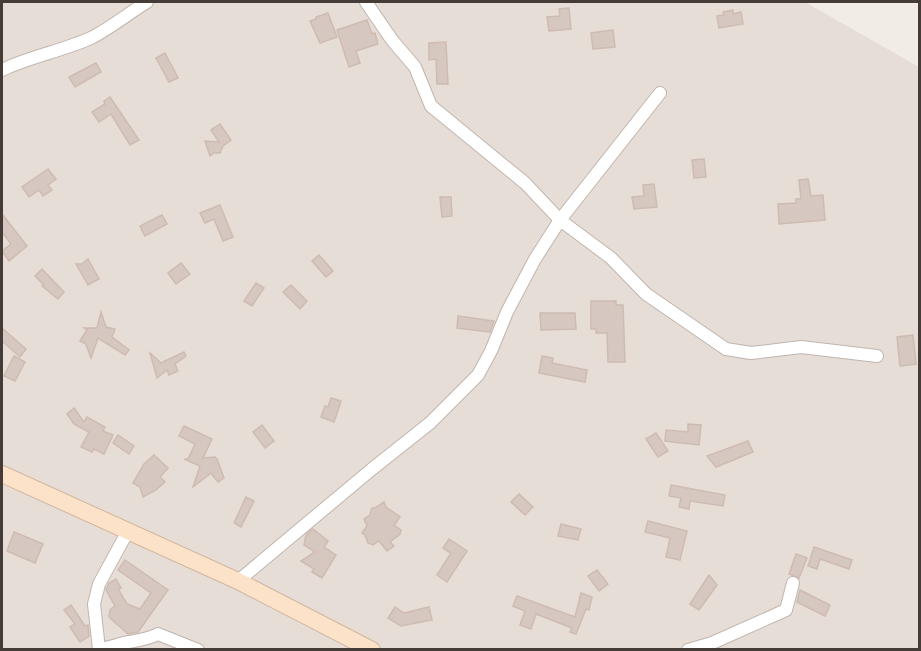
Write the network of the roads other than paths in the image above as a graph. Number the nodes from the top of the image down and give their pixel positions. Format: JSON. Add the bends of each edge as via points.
{"nodes":[{"id":1,"x":147,"y":2,"type":"edge"},
{"id":2,"x":366,"y":2,"type":"edge"},
{"id":3,"x":2,"y":70,"type":"edge"},
{"id":4,"x":660,"y":93,"type":"dead end"},
{"id":5,"x":560,"y":220,"type":"junction"},
{"id":6,"x":877,"y":356,"type":"dead end"},
{"id":7,"x":2,"y":474,"type":"edge"},
{"id":8,"x":128,"y":531,"type":"junction"},
{"id":9,"x":238,"y":581,"type":"junction"},
{"id":10,"x":793,"y":583,"type":"dead end"},
{"id":11,"x":198,"y":650,"type":"edge"},
{"id":12,"x":372,"y":650,"type":"edge"},
{"id":13,"x":688,"y":650,"type":"edge"}],
"edges":[{"from":1,"to":3,"type":"street","via":[[92,37]]},
{"from":2,"to":5,"type":"street","via":[[415,67],[431,106],[525,183]]},
{"from":4,"to":5,"type":"street"},
{"from":5,"to":6,"type":"street","via":[[611,258],[646,294],[726,349],[751,353],[801,347]]},
{"from":5,"to":9,"type":"street","via":[[521,285],[478,375],[430,423]]},
{"from":7,"to":8,"type":"street"},
{"from":8,"to":9,"type":"street"},
{"from":8,"to":11,"type":"street","via":[[99,584],[94,604],[99,649],[143,641],[158,634]]},
{"from":9,"to":12,"type":"street"},
{"from":10,"to":13,"type":"street","via":[[786,610]]}]}
